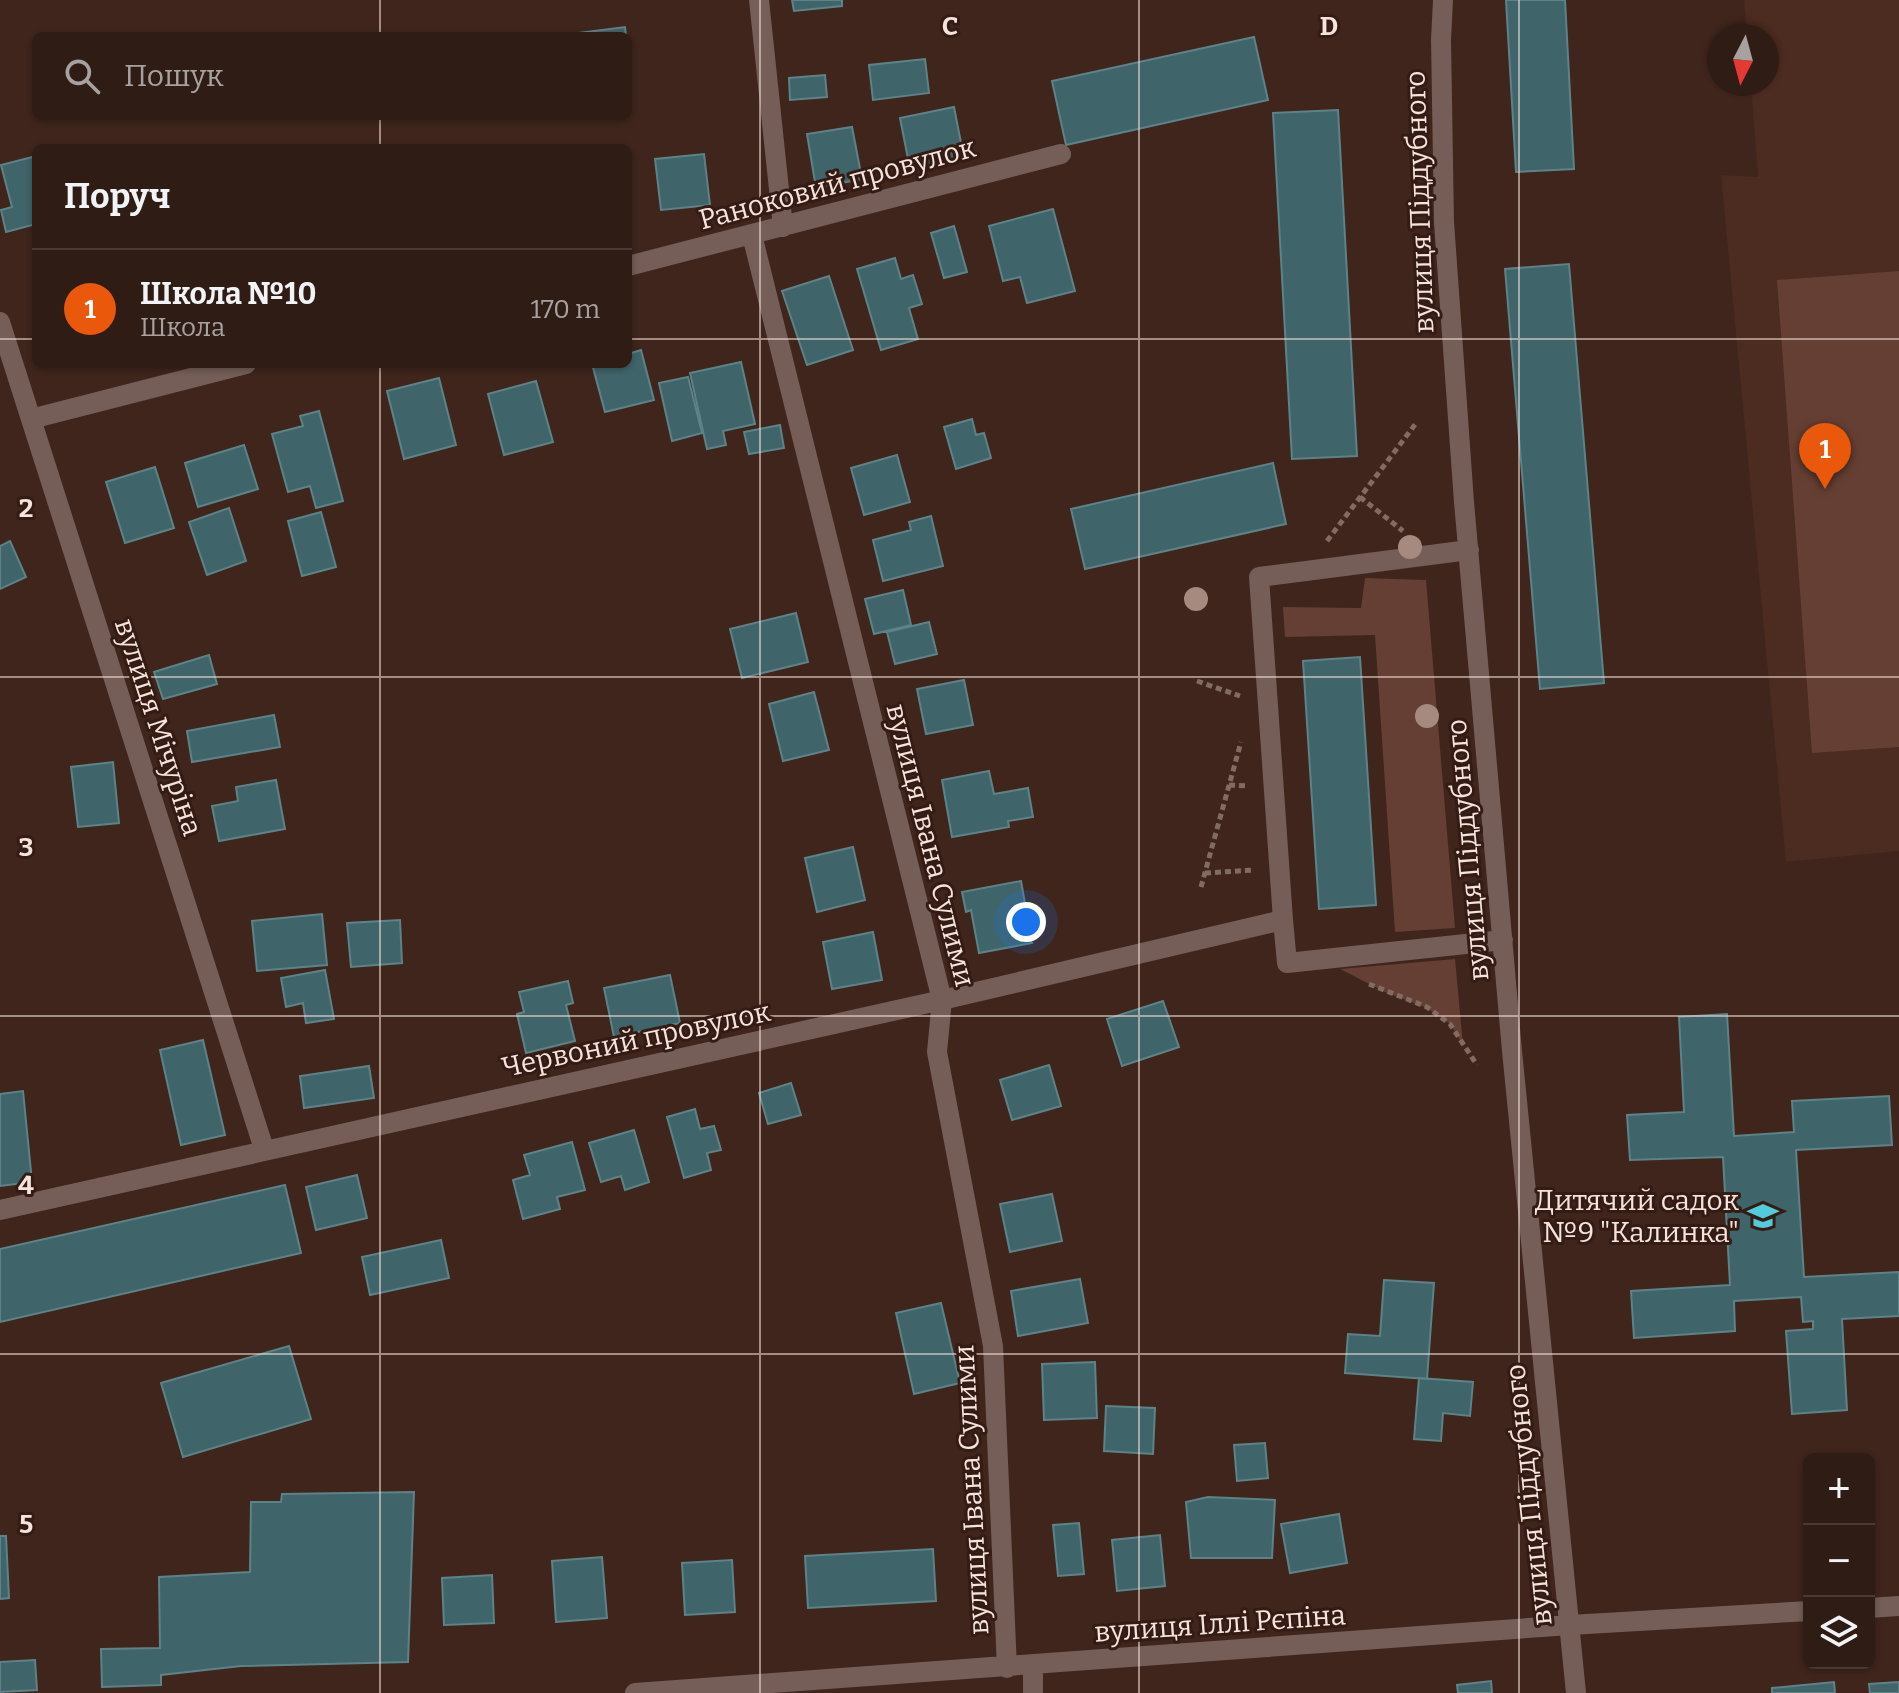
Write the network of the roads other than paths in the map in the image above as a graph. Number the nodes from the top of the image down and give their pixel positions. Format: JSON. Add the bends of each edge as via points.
{"nodes":[{"id":1,"x":759,"y":0,"type":"edge"},
{"id":2,"x":1443,"y":0,"type":"edge"},
{"id":3,"x":1061,"y":154,"type":"dead end"},
{"id":4,"x":783,"y":227,"type":"junction"},
{"id":5,"x":752,"y":235,"type":"junction"},
{"id":6,"x":632,"y":265,"type":"edge"},
{"id":7,"x":0,"y":322,"type":"edge"},
{"id":8,"x":230,"y":368,"type":"edge"},
{"id":9,"x":31,"y":419,"type":"junction"},
{"id":10,"x":1469,"y":550,"type":"junction"},
{"id":11,"x":1283,"y":920,"type":"junction"},
{"id":12,"x":1503,"y":940,"type":"junction"},
{"id":13,"x":942,"y":1000,"type":"junction"},
{"id":14,"x":264,"y":1149,"type":"junction"},
{"id":15,"x":0,"y":1210,"type":"edge"},
{"id":16,"x":1899,"y":1606,"type":"edge"},
{"id":17,"x":1875,"y":1608,"type":"edge"},
{"id":18,"x":1803,"y":1611,"type":"edge"},
{"id":19,"x":1570,"y":1625,"type":"junction"},
{"id":20,"x":1033,"y":1665,"type":"junction"},
{"id":21,"x":1007,"y":1668,"type":"junction"},
{"id":22,"x":635,"y":1693,"type":"edge"},
{"id":23,"x":1033,"y":1693,"type":"edge"},
{"id":24,"x":1576,"y":1693,"type":"edge"}],
"edges":[{"from":1,"to":4,"type":"street"},
{"from":2,"to":10,"type":"street","name":"вулиця Піддубного","via":[[1444,222]]},
{"from":3,"to":4,"type":"street","name":"Раноковий провулок"},
{"from":4,"to":5,"type":"street","name":"Раноковий провулок"},
{"from":5,"to":6,"type":"street","name":"Раноковий провулок"},
{"from":5,"to":13,"type":"street","name":"вулиця Івана Сулими"},
{"from":7,"to":9,"type":"street","name":"вулиця Мічуріна"},
{"from":8,"to":9,"type":"street"},
{"from":9,"to":14,"type":"street","name":"вулиця Мічуріна"},
{"from":10,"to":11,"type":"street","via":[[1259,577],[1260,702]]},
{"from":10,"to":12,"type":"street","name":"вулиця Піддубного"},
{"from":11,"to":12,"type":"street","via":[[1287,963]]},
{"from":11,"to":13,"type":"street","name":"Червоний провулок"},
{"from":12,"to":19,"type":"street","name":"вулиця Піддубного"},
{"from":13,"to":14,"type":"street","name":"Червоний провулок"},
{"from":13,"to":21,"type":"street","name":"вулиця Івана Сулими","via":[[937,1052],[993,1346]]},
{"from":14,"to":15,"type":"street","name":"Червоний провулок"},
{"from":16,"to":17,"type":"street"},
{"from":18,"to":19,"type":"street","name":"вулиця Іллі Рєпіна"},
{"from":19,"to":20,"type":"street","name":"вулиця Іллі Рєпіна"},
{"from":19,"to":24,"type":"street","name":"вулиця Піддубного"},
{"from":20,"to":21,"type":"street","name":"вулиця Іллі Рєпіна"},
{"from":20,"to":23,"type":"street"},
{"from":21,"to":22,"type":"street","name":"вулиця Іллі Рєпіна"}]}
